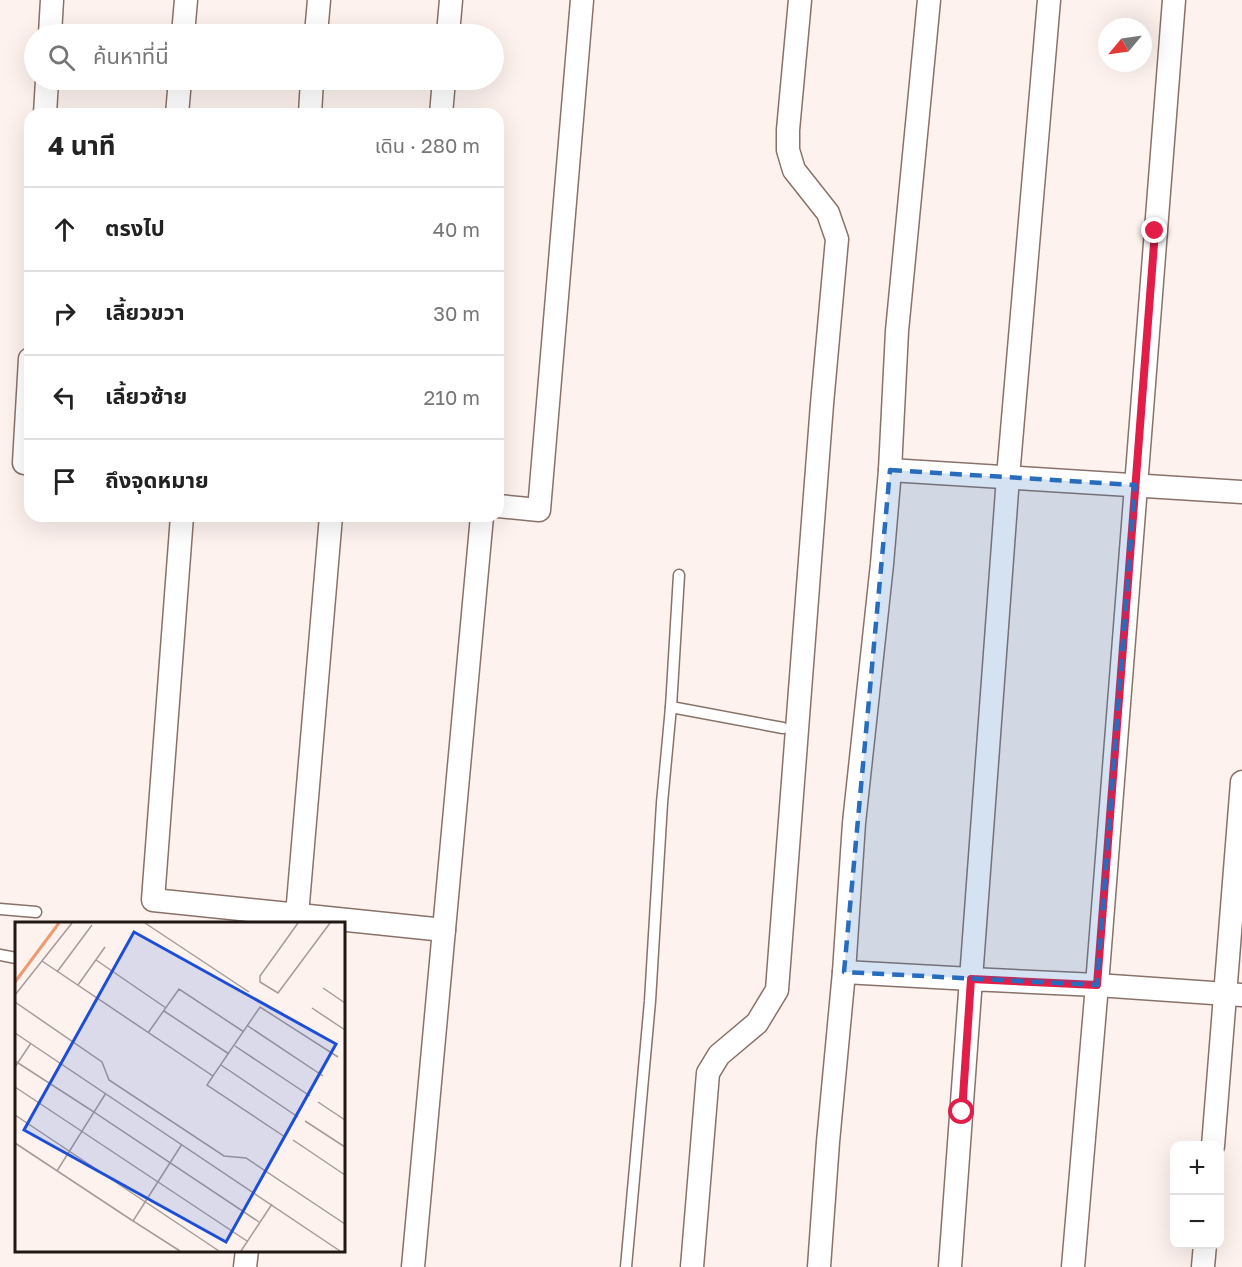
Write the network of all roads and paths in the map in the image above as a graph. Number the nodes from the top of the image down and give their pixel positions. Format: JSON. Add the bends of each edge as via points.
{"nodes":[{"id":1,"x":52,"y":0,"type":"edge"},
{"id":2,"x":186,"y":0,"type":"edge"},
{"id":3,"x":319,"y":0,"type":"edge"},
{"id":4,"x":451,"y":0,"type":"edge"},
{"id":5,"x":582,"y":0,"type":"edge"},
{"id":6,"x":800,"y":0,"type":"edge"},
{"id":7,"x":929,"y":0,"type":"edge"},
{"id":8,"x":1049,"y":0,"type":"edge"},
{"id":9,"x":1174,"y":0,"type":"edge"},
{"id":10,"x":51,"y":24,"type":"edge"},
{"id":11,"x":184,"y":24,"type":"edge"},
{"id":12,"x":317,"y":24,"type":"edge"},
{"id":13,"x":449,"y":24,"type":"edge"},
{"id":14,"x":46,"y":90,"type":"edge"},
{"id":15,"x":179,"y":90,"type":"edge"},
{"id":16,"x":311,"y":90,"type":"edge"},
{"id":17,"x":443,"y":90,"type":"edge"},
{"id":18,"x":45,"y":108,"type":"edge"},
{"id":19,"x":178,"y":108,"type":"edge"},
{"id":20,"x":310,"y":108,"type":"edge"},
{"id":21,"x":442,"y":108,"type":"edge"},
{"id":22,"x":890,"y":470,"type":"junction"},
{"id":23,"x":1008,"y":477,"type":"junction"},
{"id":24,"x":1135,"y":485,"type":"junction"},
{"id":25,"x":1242,"y":492,"type":"edge"},
{"id":26,"x":504,"y":507,"type":"edge"},
{"id":27,"x":182,"y":522,"type":"edge"},
{"id":28,"x":330,"y":522,"type":"edge"},
{"id":29,"x":481,"y":522,"type":"edge"},
{"id":30,"x":679,"y":575,"type":"dead end"},
{"id":31,"x":671,"y":707,"type":"junction"},
{"id":32,"x":783,"y":728,"type":"dead end"},
{"id":33,"x":1242,"y":782,"type":"edge"},
{"id":34,"x":0,"y":909,"type":"edge"},
{"id":35,"x":36,"y":912,"type":"dead end"},
{"id":36,"x":284,"y":917,"type":"edge"},
{"id":37,"x":444,"y":930,"type":"junction"},
{"id":38,"x":0,"y":955,"type":"edge"},
{"id":39,"x":15,"y":958,"type":"edge"},
{"id":40,"x":844,"y":972,"type":"junction"},
{"id":41,"x":971,"y":979,"type":"junction"},
{"id":42,"x":1097,"y":985,"type":"junction"},
{"id":43,"x":1233,"y":995,"type":"edge"},
{"id":44,"x":1214,"y":1141,"type":"edge"},
{"id":45,"x":1205,"y":1249,"type":"edge"},
{"id":46,"x":247,"y":1252,"type":"edge"},
{"id":47,"x":245,"y":1267,"type":"edge"},
{"id":48,"x":413,"y":1267,"type":"edge"},
{"id":49,"x":626,"y":1267,"type":"edge"},
{"id":50,"x":692,"y":1267,"type":"edge"},
{"id":51,"x":819,"y":1267,"type":"edge"},
{"id":52,"x":950,"y":1267,"type":"edge"},
{"id":53,"x":1073,"y":1267,"type":"edge"},
{"id":54,"x":1203,"y":1267,"type":"edge"}],
"edges":[{"from":1,"to":10,"type":"street"},
{"from":2,"to":11,"type":"street"},
{"from":3,"to":12,"type":"street"},
{"from":4,"to":13,"type":"street"},
{"from":5,"to":26,"type":"street","via":[[539,510]]},
{"from":6,"to":50,"type":"street","via":[[788,150],[794,170],[828,213],[837,239],[777,990],[757,1023],[719,1055],[708,1073]]},
{"from":7,"to":22,"type":"street","via":[[897,331]]},
{"from":8,"to":23,"type":"street"},
{"from":9,"to":24,"type":"street"},
{"from":14,"to":18,"type":"street"},
{"from":15,"to":19,"type":"street"},
{"from":16,"to":20,"type":"street"},
{"from":17,"to":21,"type":"street"},
{"from":22,"to":23,"type":"street"},
{"from":22,"to":40,"type":"street","via":[[854,823]]},
{"from":23,"to":24,"type":"street"},
{"from":23,"to":41,"type":"street"},
{"from":24,"to":25,"type":"street"},
{"from":24,"to":42,"type":"street"},
{"from":27,"to":36,"type":"street","via":[[153,900]]},
{"from":28,"to":36,"type":"street"},
{"from":29,"to":37,"type":"street"},
{"from":30,"to":31,"type":"lane"},
{"from":31,"to":32,"type":"lane"},
{"from":31,"to":49,"type":"lane"},
{"from":33,"to":43,"type":"street"},
{"from":34,"to":35,"type":"lane"},
{"from":36,"to":37,"type":"street"},
{"from":37,"to":48,"type":"street"},
{"from":38,"to":39,"type":"lane"},
{"from":40,"to":41,"type":"street"},
{"from":40,"to":51,"type":"street"},
{"from":41,"to":42,"type":"street"},
{"from":41,"to":52,"type":"street"},
{"from":42,"to":43,"type":"street"},
{"from":42,"to":53,"type":"street"},
{"from":43,"to":44,"type":"street"},
{"from":45,"to":54,"type":"street"},
{"from":46,"to":47,"type":"street"}]}
